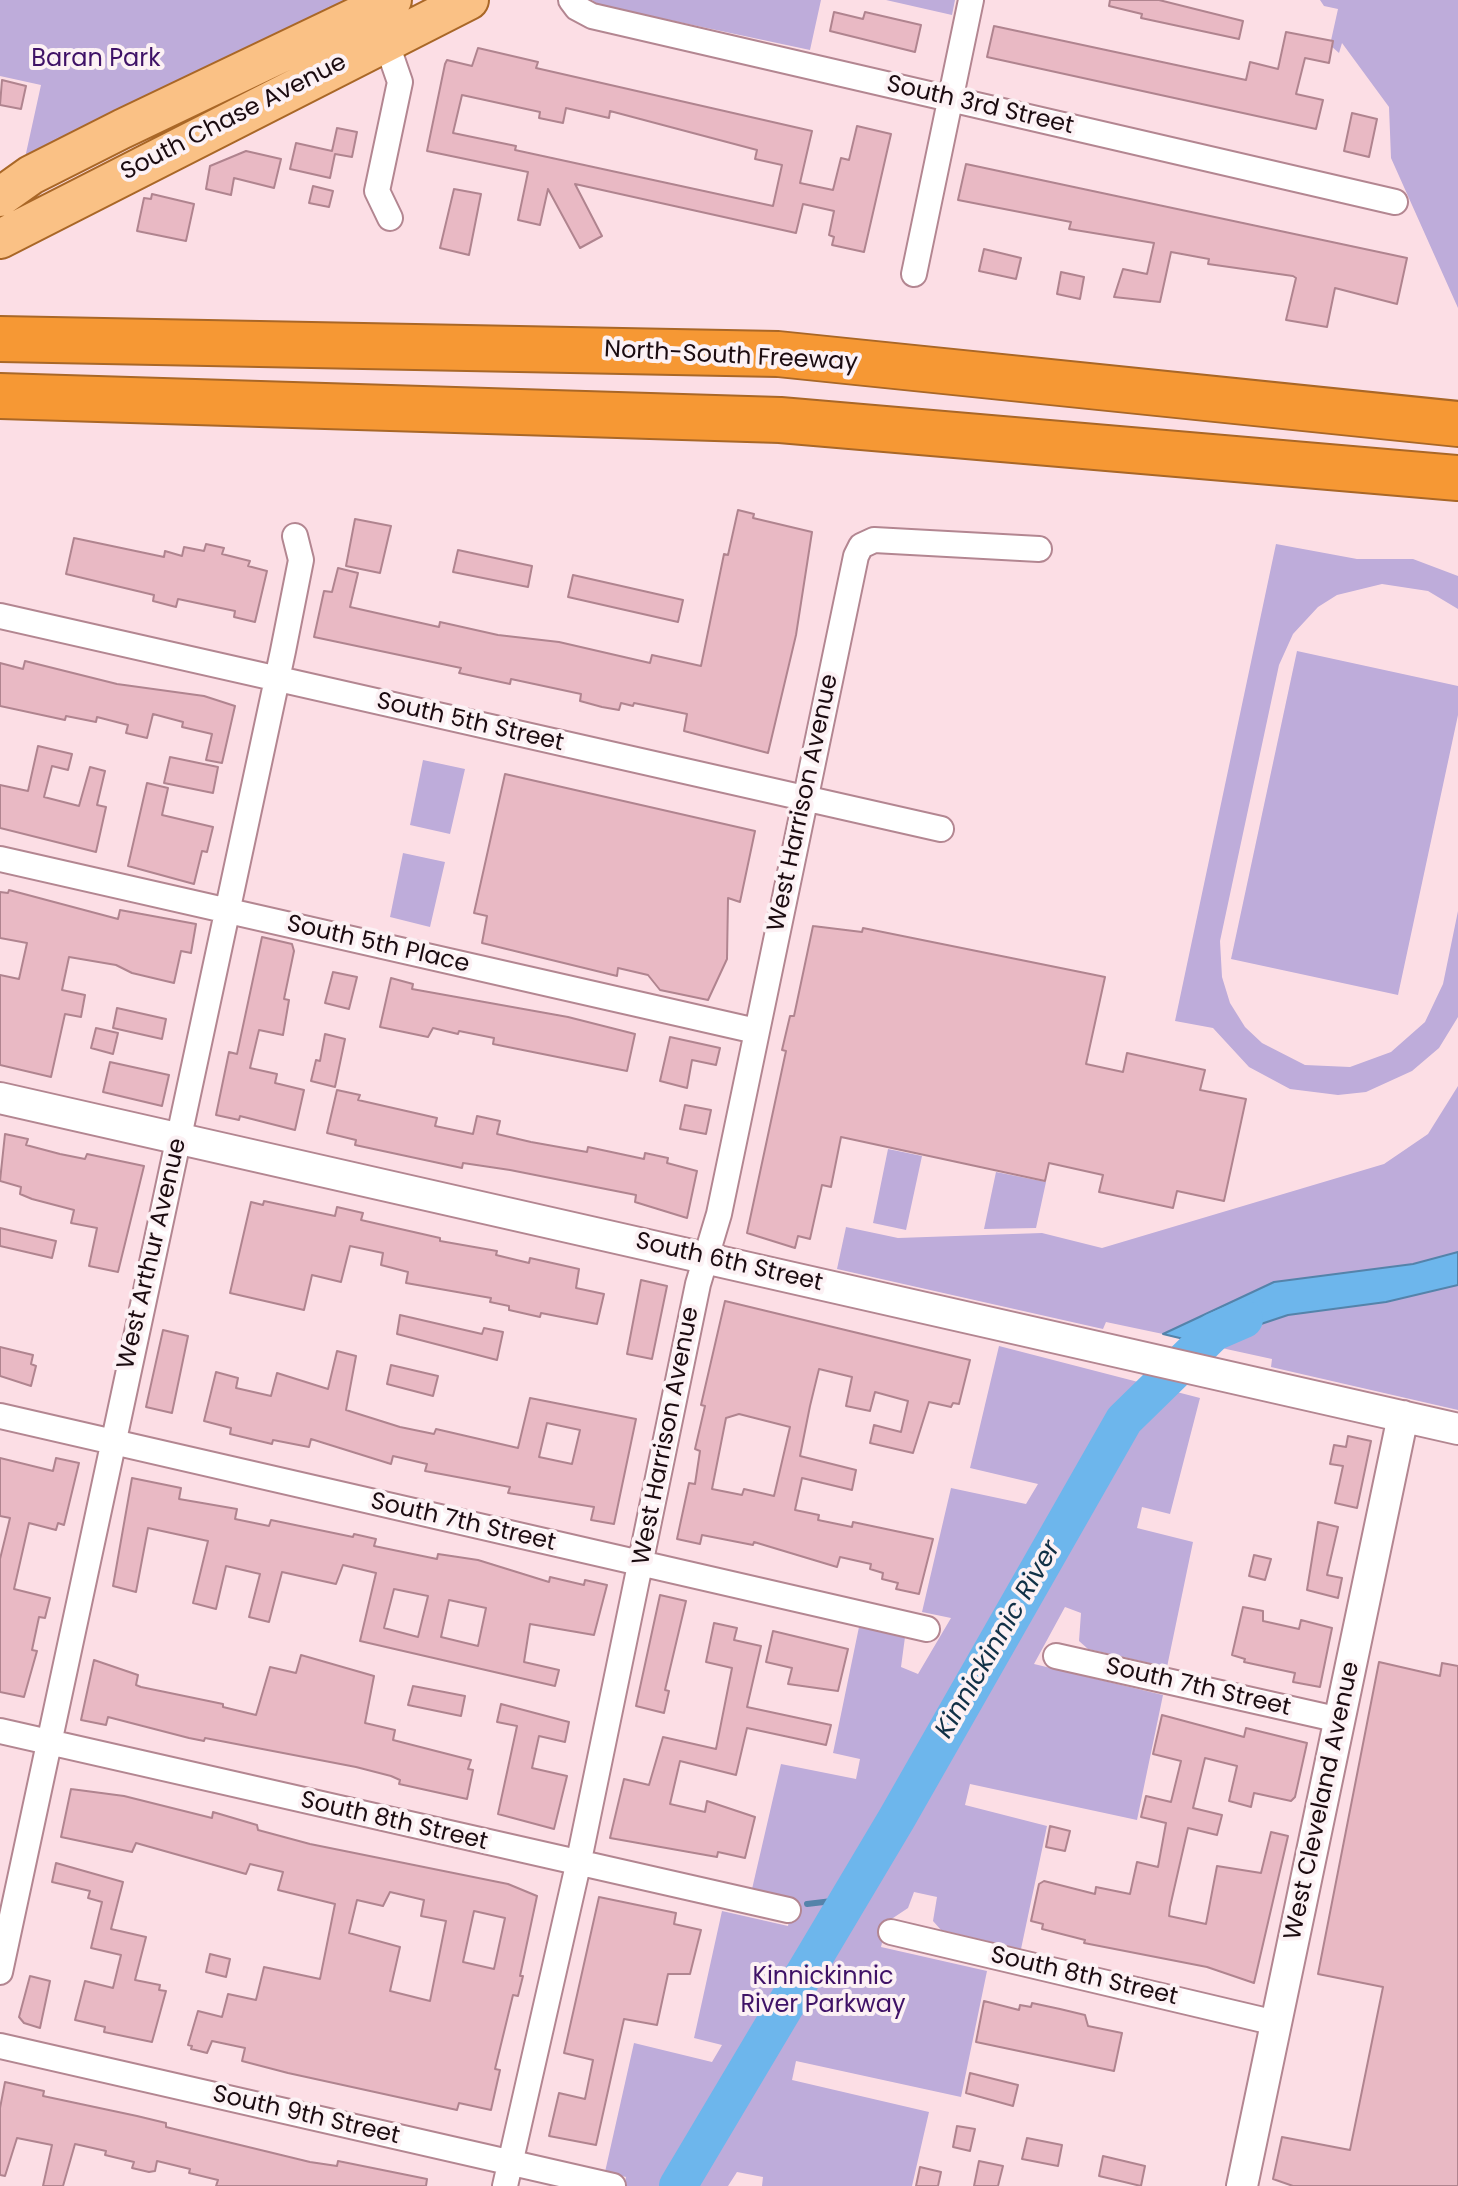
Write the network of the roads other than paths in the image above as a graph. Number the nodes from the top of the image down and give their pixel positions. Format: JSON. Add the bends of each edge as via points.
{"nodes":[{"id":1,"x":469,"y":0,"type":"edge"},
{"id":2,"x":571,"y":0,"type":"edge"},
{"id":3,"x":971,"y":0,"type":"edge"},
{"id":4,"x":384,"y":17,"type":"edge"},
{"id":5,"x":950,"y":99,"type":"junction"},
{"id":6,"x":0,"y":197,"type":"edge"},
{"id":7,"x":1395,"y":202,"type":"dead end"},
{"id":8,"x":390,"y":218,"type":"dead end"},
{"id":9,"x":0,"y":239,"type":"edge"},
{"id":10,"x":914,"y":274,"type":"dead end"},
{"id":11,"x":0,"y":339,"type":"edge"},
{"id":12,"x":0,"y":396,"type":"edge"},
{"id":13,"x":1458,"y":424,"type":"edge"},
{"id":14,"x":1458,"y":478,"type":"edge"},
{"id":15,"x":295,"y":536,"type":"dead end"},
{"id":16,"x":1039,"y":549,"type":"dead end"},
{"id":17,"x":0,"y":616,"type":"edge"},
{"id":18,"x":277,"y":679,"type":"junction"},
{"id":19,"x":806,"y":798,"type":"junction"},
{"id":20,"x":941,"y":829,"type":"dead end"},
{"id":21,"x":0,"y":859,"type":"edge"},
{"id":22,"x":229,"y":911,"type":"junction"},
{"id":23,"x":756,"y":1031,"type":"junction"},
{"id":24,"x":0,"y":1098,"type":"edge"},
{"id":25,"x":179,"y":1139,"type":"junction"},
{"id":26,"x":706,"y":1258,"type":"junction"},
{"id":27,"x":0,"y":1416,"type":"edge"},
{"id":28,"x":1403,"y":1416,"type":"junction"},
{"id":29,"x":1458,"y":1429,"type":"edge"},
{"id":30,"x":112,"y":1442,"type":"junction"},
{"id":31,"x":642,"y":1564,"type":"junction"},
{"id":32,"x":927,"y":1629,"type":"dead end"},
{"id":33,"x":1056,"y":1656,"type":"dead end"},
{"id":34,"x":1340,"y":1720,"type":"junction"},
{"id":35,"x":0,"y":1731,"type":"edge"},
{"id":36,"x":48,"y":1742,"type":"junction"},
{"id":37,"x":578,"y":1865,"type":"junction"},
{"id":38,"x":788,"y":1910,"type":"dead end"},
{"id":39,"x":891,"y":1932,"type":"dead end"},
{"id":40,"x":0,"y":1972,"type":"edge"},
{"id":41,"x":1276,"y":2023,"type":"junction"},
{"id":42,"x":0,"y":2046,"type":"edge"},
{"id":43,"x":508,"y":2174,"type":"edge"},
{"id":44,"x":613,"y":2186,"type":"edge"},
{"id":45,"x":1242,"y":2186,"type":"edge"}],
"edges":[{"from":1,"to":4,"type":"main road","name":"South Chase Avenue"},
{"from":2,"to":5,"type":"street","name":"South 3rd Street","via":[[592,16]]},
{"from":3,"to":5,"type":"street"},
{"from":4,"to":6,"type":"main road","name":"South Chase Avenue","via":[[122,129],[31,175]]},
{"from":4,"to":8,"type":"street","via":[[400,82],[377,191]]},
{"from":4,"to":9,"type":"main road","name":"South Chase Avenue"},
{"from":5,"to":7,"type":"street","name":"South 3rd Street"},
{"from":5,"to":10,"type":"street"},
{"from":11,"to":13,"type":"highway","name":"North-South Freeway","via":[[778,354]]},
{"from":12,"to":14,"type":"highway","via":[[780,420]]},
{"from":15,"to":18,"type":"street","name":"West Arthur Avenue","via":[[301,560]]},
{"from":16,"to":19,"type":"street","name":"West Harrison Avenue","via":[[874,540],[861,546]]},
{"from":17,"to":18,"type":"street","name":"South 5th Street"},
{"from":18,"to":19,"type":"street","name":"South 5th Street"},
{"from":18,"to":22,"type":"street","name":"West Arthur Avenue"},
{"from":19,"to":20,"type":"street","name":"South 5th Street"},
{"from":19,"to":23,"type":"street","name":"West Harrison Avenue"},
{"from":21,"to":22,"type":"street","name":"South 5th Place"},
{"from":22,"to":23,"type":"street","name":"South 5th Place"},
{"from":22,"to":25,"type":"street","name":"West Arthur Avenue"},
{"from":23,"to":26,"type":"street","name":"West Harrison Avenue"},
{"from":24,"to":25,"type":"street","name":"South 6th Street"},
{"from":25,"to":26,"type":"street","name":"South 6th Street"},
{"from":25,"to":30,"type":"street","name":"West Arthur Avenue"},
{"from":26,"to":28,"type":"street","name":"South 6th Street"},
{"from":26,"to":31,"type":"street","name":"West Harrison Avenue"},
{"from":27,"to":30,"type":"street","name":"South 7th Street"},
{"from":28,"to":29,"type":"street","name":"South 6th Street"},
{"from":28,"to":34,"type":"street","name":"West Cleveland Avenue"},
{"from":30,"to":31,"type":"street","name":"South 7th Street"},
{"from":30,"to":36,"type":"street","name":"West Arthur Avenue"},
{"from":31,"to":32,"type":"street","name":"South 7th Street"},
{"from":31,"to":37,"type":"street","name":"West Harrison Avenue"},
{"from":33,"to":34,"type":"street","name":"South 7th Street"},
{"from":34,"to":41,"type":"street","name":"West Cleveland Avenue"},
{"from":35,"to":36,"type":"street","name":"South 8th Street"},
{"from":36,"to":37,"type":"street","name":"South 8th Street"},
{"from":36,"to":40,"type":"street","name":"West Arthur Avenue"},
{"from":37,"to":38,"type":"street","name":"South 8th Street"},
{"from":37,"to":43,"type":"street","name":"West Harrison Avenue"},
{"from":39,"to":41,"type":"street","name":"South 8th Street"},
{"from":41,"to":45,"type":"street","name":"West Cleveland Avenue"},
{"from":42,"to":43,"type":"street","name":"South 9th Street"},
{"from":43,"to":44,"type":"street","name":"South 9th Street"}]}
